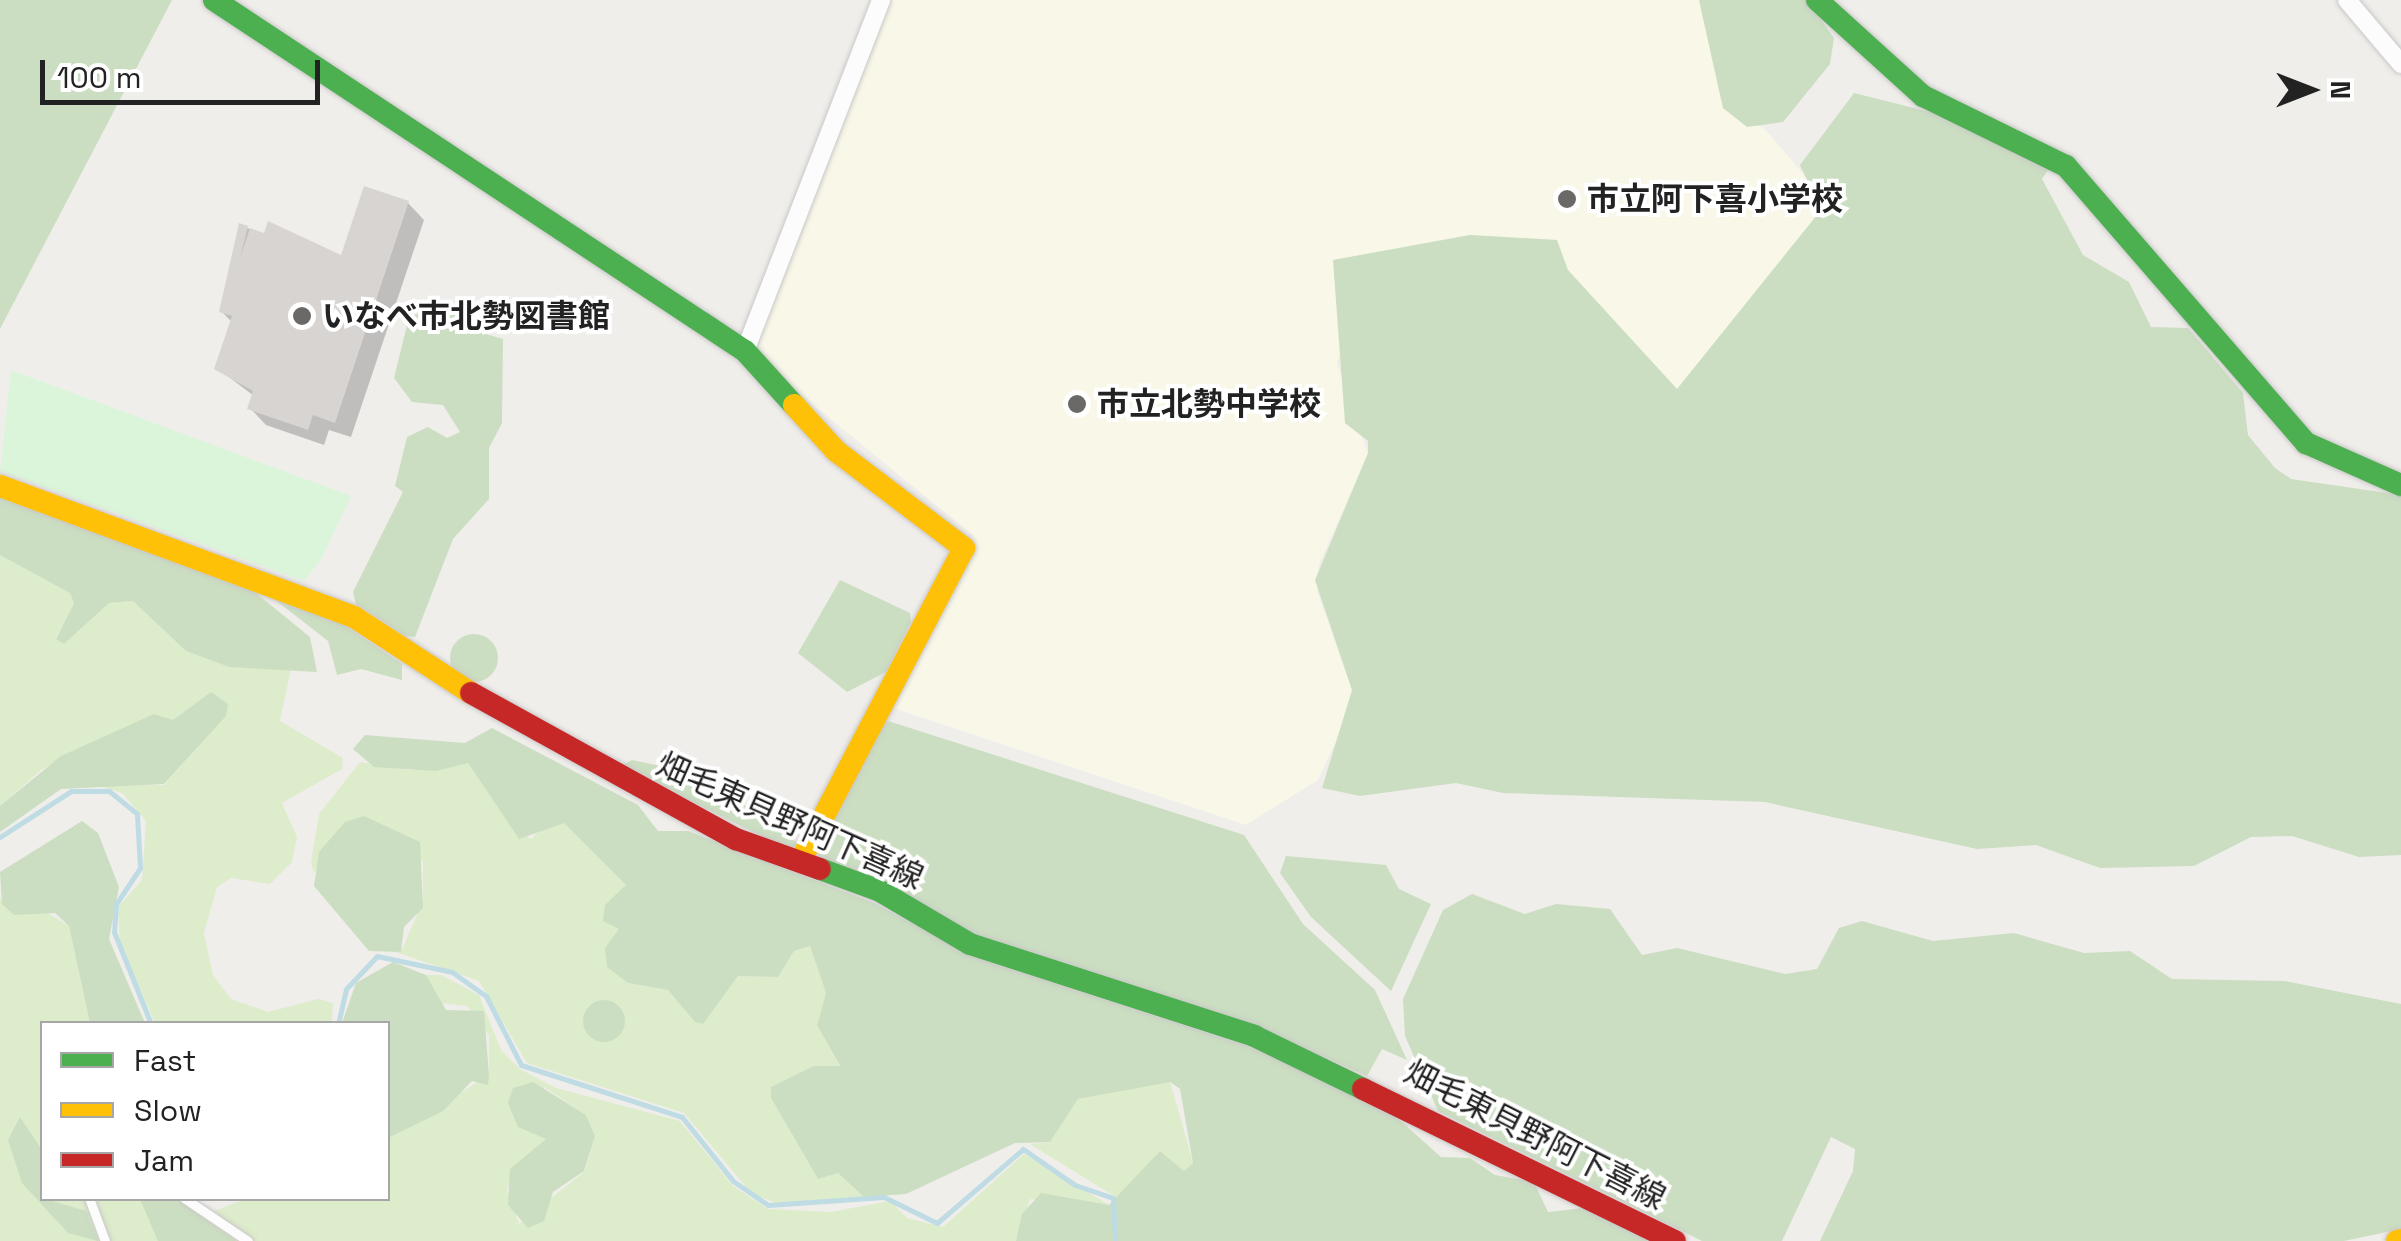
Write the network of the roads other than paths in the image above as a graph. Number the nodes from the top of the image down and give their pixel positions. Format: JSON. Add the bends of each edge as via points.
{"nodes":[{"id":1,"x":214,"y":0,"type":"edge"},
{"id":2,"x":881,"y":0,"type":"edge"},
{"id":3,"x":1817,"y":0,"type":"edge"},
{"id":4,"x":2347,"y":0,"type":"edge"},
{"id":5,"x":2401,"y":64,"type":"edge"},
{"id":6,"x":745,"y":351,"type":"junction"},
{"id":7,"x":2401,"y":485,"type":"edge"},
{"id":8,"x":0,"y":486,"type":"edge"},
{"id":9,"x":800,"y":862,"type":"junction"},
{"id":10,"x":90,"y":1201,"type":"edge"},
{"id":11,"x":188,"y":1201,"type":"edge"},
{"id":12,"x":105,"y":1241,"type":"edge"},
{"id":13,"x":248,"y":1241,"type":"edge"},
{"id":14,"x":1674,"y":1241,"type":"edge"}],
"edges":[{"from":1,"to":6,"type":"street"},
{"from":2,"to":6,"type":"street"},
{"from":3,"to":7,"type":"street","via":[[1923,96],[2066,166],[2306,442]]},
{"from":4,"to":5,"type":"street"},
{"from":6,"to":9,"type":"street","via":[[836,451],[964,548]]},
{"from":8,"to":9,"type":"street","name":"畑毛東貝野阿下喜線","via":[[354,616],[393,650],[656,800]]},
{"from":9,"to":14,"type":"street","name":"畑毛東貝野阿下喜線","via":[[880,891],[970,944],[1254,1036]]},
{"from":10,"to":12,"type":"lane"},
{"from":11,"to":13,"type":"lane"}]}
